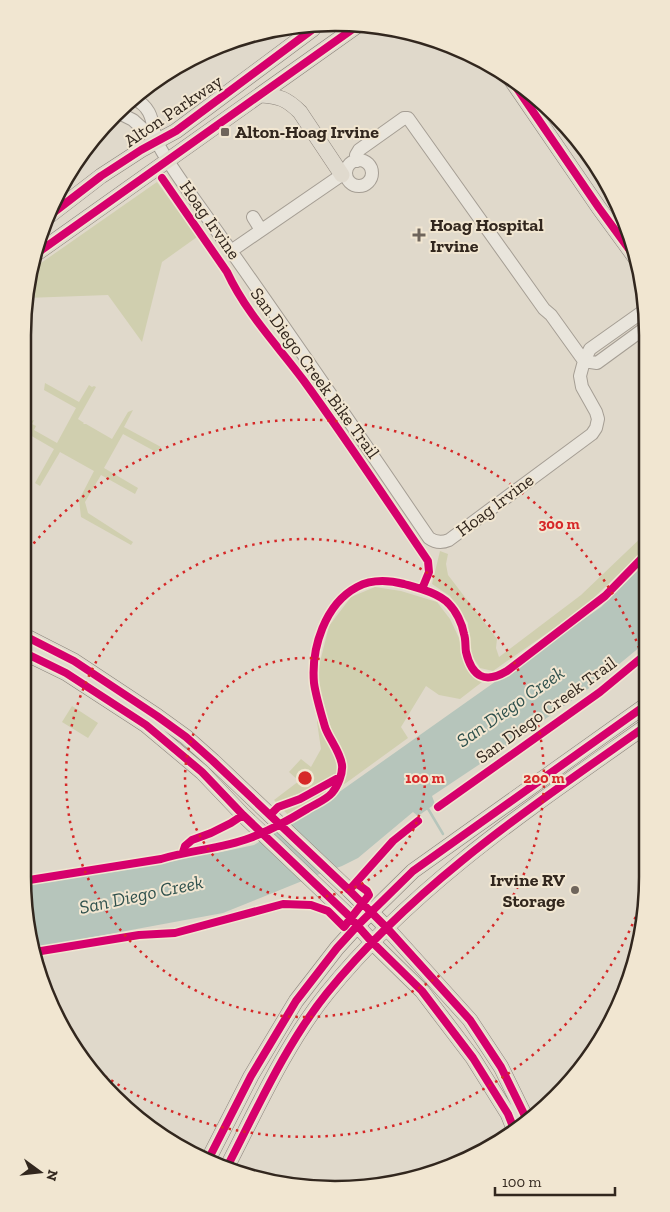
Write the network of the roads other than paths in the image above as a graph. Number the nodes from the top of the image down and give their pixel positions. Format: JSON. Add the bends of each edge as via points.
{"nodes":[{"id":1,"x":349,"y":32,"type":"edge"},
{"id":2,"x":308,"y":33,"type":"edge"},
{"id":3,"x":261,"y":94,"type":"junction"},
{"id":4,"x":522,"y":96,"type":"edge"},
{"id":5,"x":139,"y":103,"type":"edge"},
{"id":6,"x":125,"y":116,"type":"edge"},
{"id":7,"x":157,"y":142,"type":"junction"},
{"id":8,"x":168,"y":160,"type":"junction"},
{"id":9,"x":357,"y":161,"type":"junction"},
{"id":10,"x":344,"y":173,"type":"junction"},
{"id":11,"x":60,"y":208,"type":"edge"},
{"id":12,"x":252,"y":217,"type":"dead end"},
{"id":13,"x":262,"y":230,"type":"junction"},
{"id":14,"x":625,"y":243,"type":"edge"},
{"id":15,"x":44,"y":248,"type":"edge"},
{"id":16,"x":231,"y":250,"type":"junction"},
{"id":17,"x":638,"y":315,"type":"edge"},
{"id":18,"x":639,"y":332,"type":"edge"},
{"id":19,"x":584,"y":361,"type":"junction"},
{"id":20,"x":31,"y":639,"type":"edge"},
{"id":21,"x":31,"y":656,"type":"edge"},
{"id":22,"x":639,"y":709,"type":"edge"},
{"id":23,"x":639,"y":731,"type":"edge"},
{"id":24,"x":371,"y":912,"type":"junction"},
{"id":25,"x":357,"y":926,"type":"junction"},
{"id":26,"x":386,"y":927,"type":"junction"},
{"id":27,"x":372,"y":942,"type":"junction"},
{"id":28,"x":524,"y":1114,"type":"edge"},
{"id":29,"x":512,"y":1124,"type":"edge"},
{"id":30,"x":211,"y":1154,"type":"edge"},
{"id":31,"x":230,"y":1162,"type":"edge"}],
"edges":[{"from":1,"to":3,"type":"main road","name":"Alton Parkway"},
{"from":2,"to":7,"type":"main road","name":"Alton Parkway","via":[[176,132]]},
{"from":3,"to":8,"type":"main road","name":"Alton Parkway"},
{"from":3,"to":10,"type":"main road","via":[[279,97],[292,104]]},
{"from":4,"to":14,"type":"main road"},
{"from":5,"to":7,"type":"street","via":[[153,120]]},
{"from":6,"to":7,"type":"street"},
{"from":7,"to":8,"type":"street","name":"Hoag Irvine"},
{"from":7,"to":11,"type":"main road","name":"Alton Parkway","via":[[101,176]]},
{"from":8,"to":15,"type":"main road","name":"Alton Parkway"},
{"from":8,"to":16,"type":"street","name":"Hoag Irvine"},
{"from":9,"to":10,"type":"street","via":[[350,164]]},
{"from":9,"to":10,"type":"street","via":[[365,162],[371,168],[370,180],[363,185],[354,185]]},
{"from":9,"to":19,"type":"street","via":[[358,150],[408,118]]},
{"from":10,"to":13,"type":"street"},
{"from":12,"to":13,"type":"street"},
{"from":13,"to":16,"type":"street"},
{"from":16,"to":19,"type":"street","name":"Hoag Irvine","via":[[434,541],[449,540],[592,434],[598,419],[582,388],[580,376]]},
{"from":17,"to":19,"type":"street","via":[[590,349]]},
{"from":18,"to":19,"type":"street","via":[[597,362]]},
{"from":20,"to":24,"type":"main road","via":[[74,661],[157,716],[208,756]]},
{"from":21,"to":25,"type":"main road","via":[[71,676],[146,725],[202,772]]},
{"from":22,"to":24,"type":"main road","via":[[412,871]]},
{"from":23,"to":26,"type":"main road","via":[[546,796],[428,888]]},
{"from":24,"to":25,"type":"main road"},
{"from":24,"to":26,"type":"main road"},
{"from":25,"to":27,"type":"main road"},
{"from":25,"to":30,"type":"main road","via":[[296,1001],[251,1076]]},
{"from":26,"to":27,"type":"main road"},
{"from":26,"to":28,"type":"main road","via":[[470,1020],[501,1067]]},
{"from":27,"to":29,"type":"main road","via":[[422,991],[487,1080]]},
{"from":27,"to":31,"type":"main road","via":[[309,1020]]}]}
